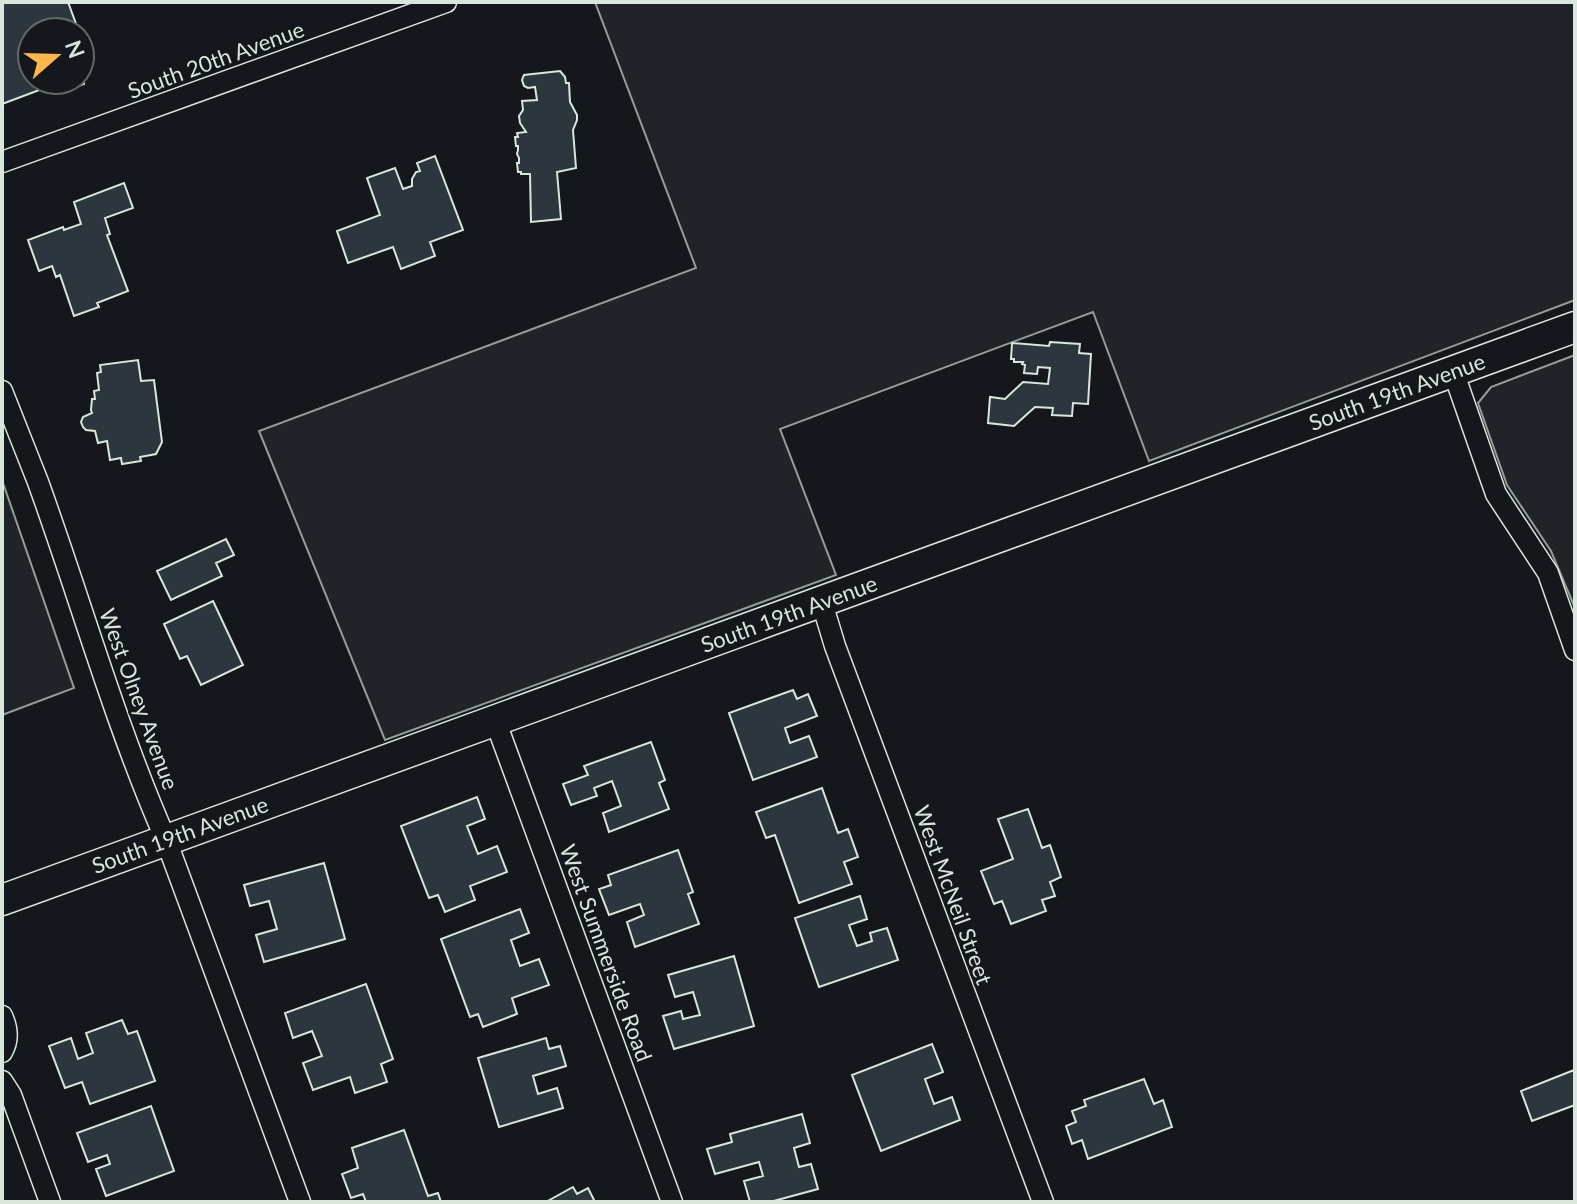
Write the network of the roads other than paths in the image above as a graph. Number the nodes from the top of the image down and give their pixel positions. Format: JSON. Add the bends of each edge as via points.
{"nodes":[{"id":1,"x":446,"y":2,"type":"edge"},
{"id":2,"x":2,"y":162,"type":"edge"},
{"id":3,"x":1575,"y":327,"type":"edge"},
{"id":4,"x":1453,"y":371,"type":"junction"},
{"id":5,"x":2,"y":391,"type":"edge"},
{"id":6,"x":822,"y":603,"type":"junction"},
{"id":7,"x":1575,"y":650,"type":"edge"},
{"id":8,"x":495,"y":720,"type":"junction"},
{"id":9,"x":166,"y":840,"type":"junction"},
{"id":10,"x":2,"y":900,"type":"edge"},
{"id":11,"x":2,"y":1016,"type":"edge"},
{"id":12,"x":2,"y":1052,"type":"edge"},
{"id":13,"x":2,"y":1081,"type":"edge"},
{"id":14,"x":50,"y":1202,"type":"edge"},
{"id":15,"x":300,"y":1202,"type":"edge"},
{"id":16,"x":672,"y":1202,"type":"edge"},
{"id":17,"x":1043,"y":1202,"type":"edge"}],
"edges":[{"from":1,"to":2,"type":"street","name":"South 20th Avenue"},
{"from":3,"to":4,"type":"street","name":"South 19th Avenue"},
{"from":4,"to":6,"type":"street","name":"South 19th Avenue"},
{"from":4,"to":7,"type":"street","via":[[1496,494],[1548,573]]},
{"from":5,"to":9,"type":"street","name":"West Olney Avenue"},
{"from":6,"to":8,"type":"street","name":"South 19th Avenue"},
{"from":6,"to":17,"type":"street","name":"West McNeil Street"},
{"from":8,"to":9,"type":"street","name":"South 19th Avenue"},
{"from":8,"to":16,"type":"street","name":"West Summerside Road"},
{"from":9,"to":10,"type":"street","name":"South 19th Avenue"},
{"from":9,"to":15,"type":"street","name":"West Olney Avenue"},
{"from":11,"to":12,"type":"street","via":[[8,1032]]},
{"from":13,"to":14,"type":"street"}]}
